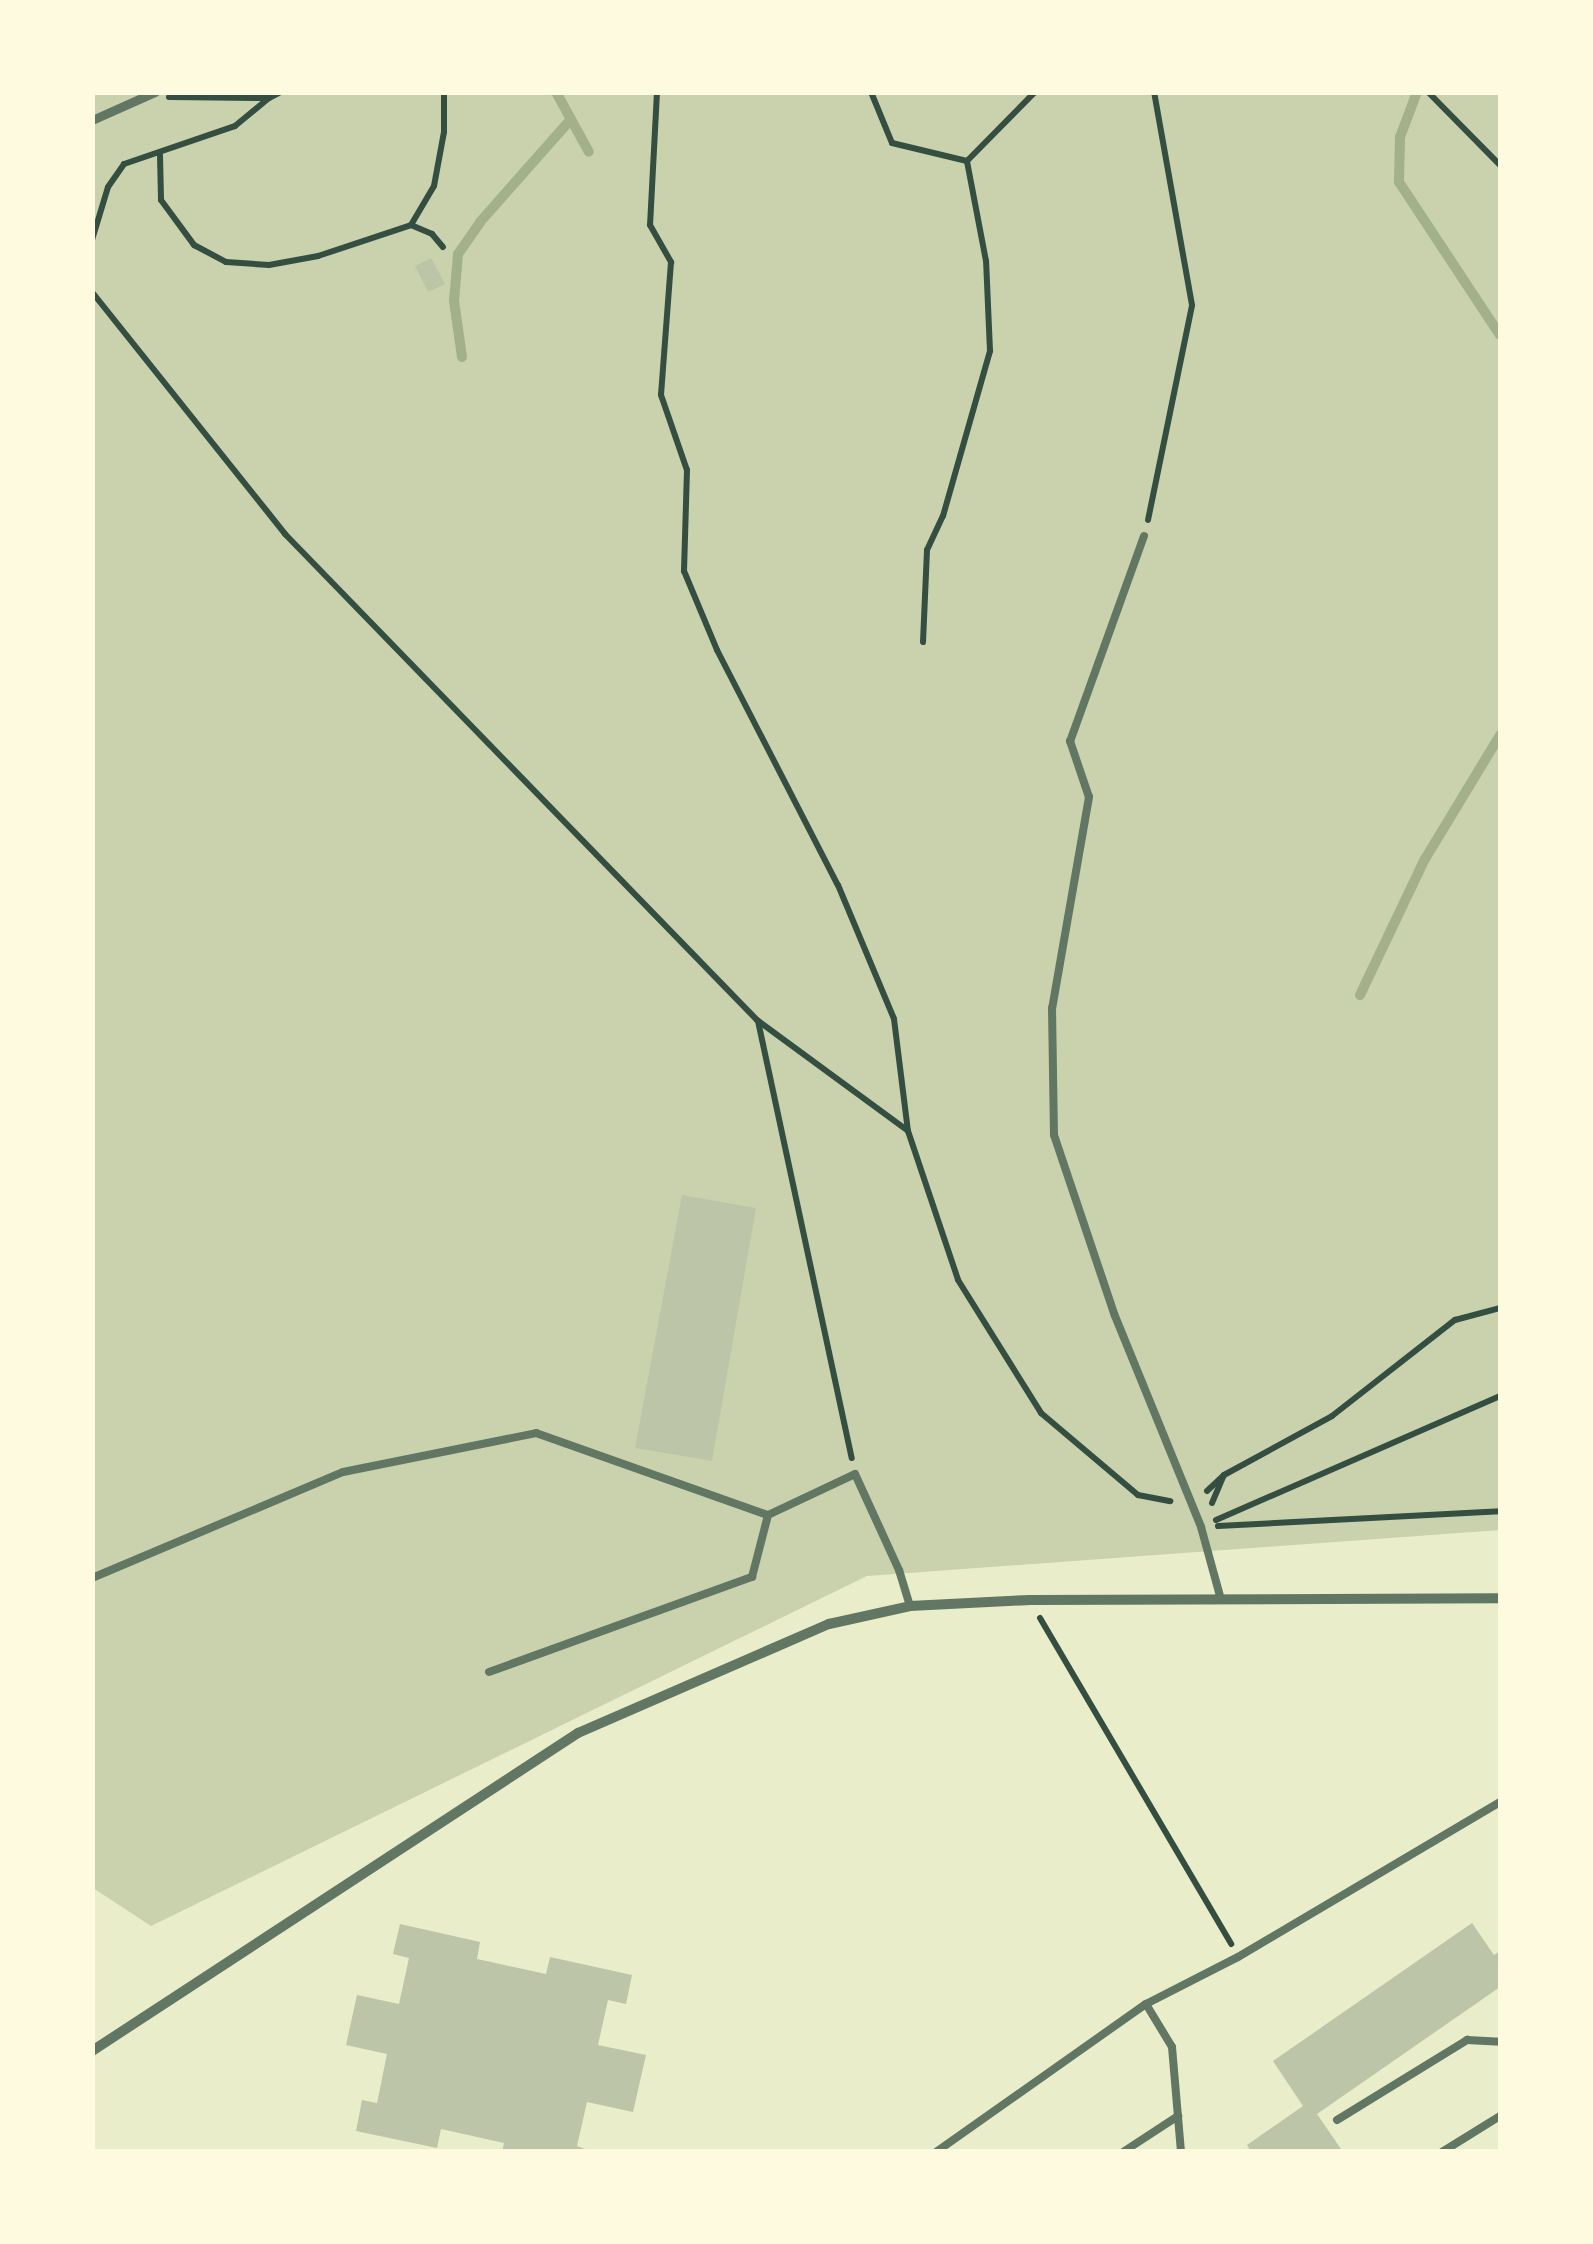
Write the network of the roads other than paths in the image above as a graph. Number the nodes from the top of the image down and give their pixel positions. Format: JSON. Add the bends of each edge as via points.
{"nodes":[{"id":1,"x":151,"y":94,"type":"edge"},
{"id":2,"x":92,"y":120,"type":"edge"},
{"id":3,"x":1144,"y":536,"type":"road end"},
{"id":4,"x":768,"y":1514,"type":"junction"},
{"id":5,"x":92,"y":1578,"type":"edge"},
{"id":6,"x":1220,"y":1596,"type":"junction"},
{"id":7,"x":1500,"y":1598,"type":"edge"},
{"id":8,"x":910,"y":1606,"type":"junction"},
{"id":9,"x":489,"y":1672,"type":"dead end"},
{"id":10,"x":1500,"y":1802,"type":"edge"},
{"id":11,"x":1146,"y":2004,"type":"junction"},
{"id":12,"x":1500,"y":2042,"type":"edge"},
{"id":13,"x":92,"y":2051,"type":"edge"},
{"id":14,"x":1178,"y":2116,"type":"junction"},
{"id":15,"x":1500,"y":2116,"type":"edge"},
{"id":16,"x":1338,"y":2120,"type":"dead end"},
{"id":17,"x":936,"y":2152,"type":"edge"},
{"id":18,"x":1123,"y":2152,"type":"edge"},
{"id":19,"x":1181,"y":2152,"type":"edge"},
{"id":20,"x":1442,"y":2152,"type":"edge"}],
"edges":[{"from":1,"to":2,"type":"street"},
{"from":3,"to":6,"type":"lane","via":[[1070,740],[1089,797],[1052,1008],[1054,1135],[1115,1316],[1202,1527]]},
{"from":4,"to":5,"type":"lane","via":[[536,1433],[343,1472]]},
{"from":4,"to":8,"type":"lane","via":[[855,1474]]},
{"from":4,"to":9,"type":"lane","via":[[752,1576]]},
{"from":6,"to":7,"type":"street"},
{"from":6,"to":8,"type":"street"},
{"from":8,"to":13,"type":"street","via":[[829,1624],[578,1734]]},
{"from":10,"to":11,"type":"lane"},
{"from":11,"to":14,"type":"lane","via":[[1172,2047]]},
{"from":11,"to":17,"type":"lane"},
{"from":12,"to":16,"type":"lane","via":[[1468,2040]]},
{"from":14,"to":18,"type":"lane"},
{"from":14,"to":19,"type":"lane"},
{"from":15,"to":20,"type":"lane"}]}
